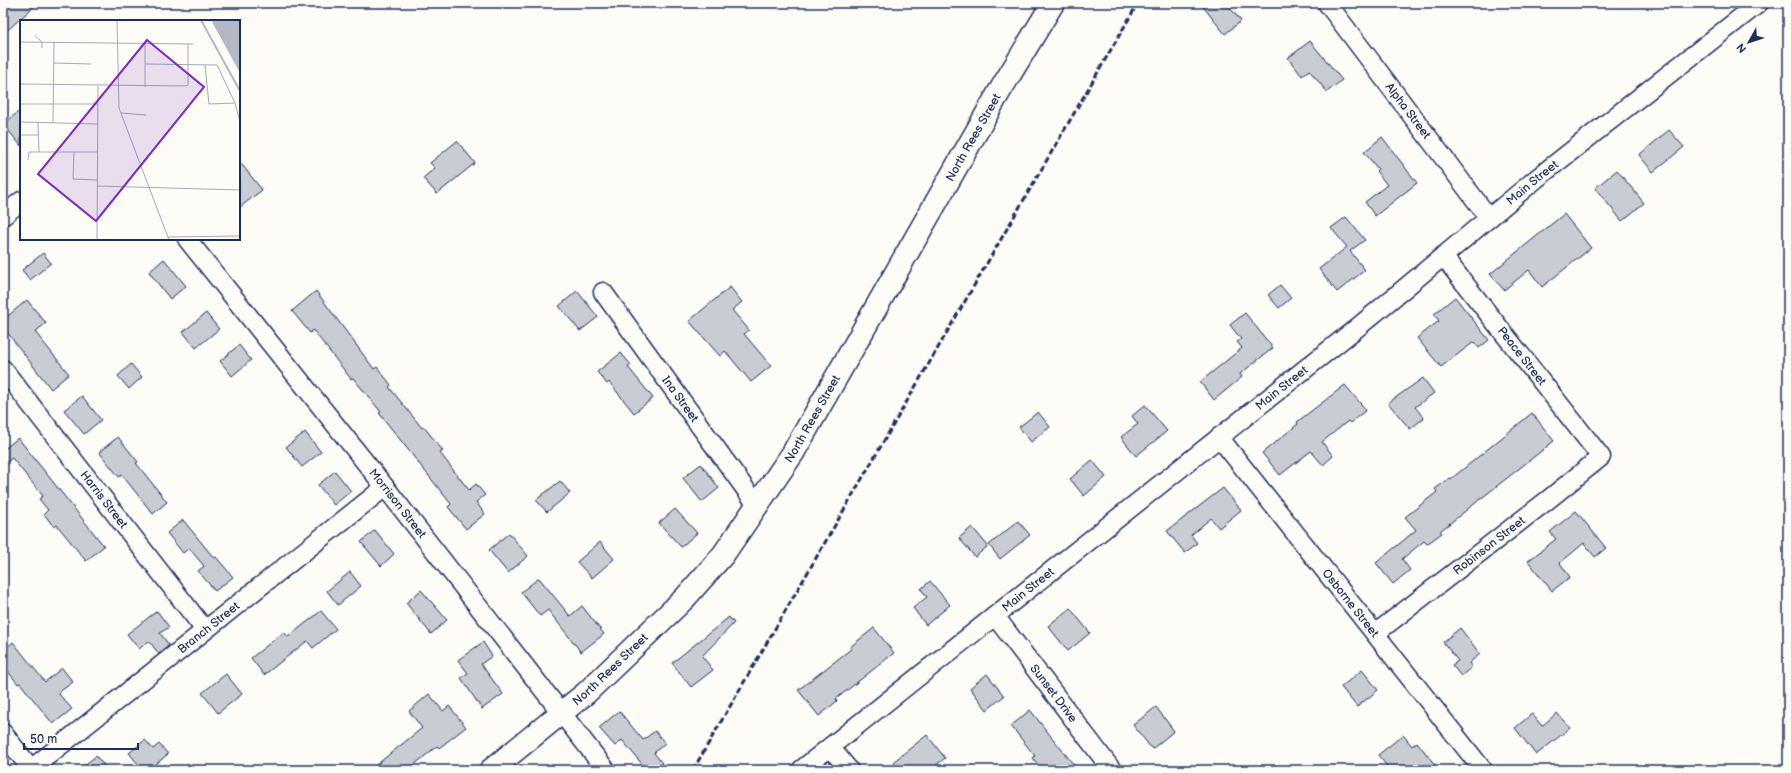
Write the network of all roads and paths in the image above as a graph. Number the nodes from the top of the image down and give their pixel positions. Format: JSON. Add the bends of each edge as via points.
{"nodes":[{"id":1,"x":1053,"y":3,"type":"edge"},
{"id":2,"x":1327,"y":3,"type":"edge"},
{"id":3,"x":1760,"y":3,"type":"edge"},
{"id":4,"x":20,"y":203,"type":"edge"},
{"id":5,"x":3,"y":216,"type":"edge"},
{"id":6,"x":1489,"y":218,"type":"junction"},
{"id":7,"x":188,"y":240,"type":"edge"},
{"id":8,"x":1443,"y":256,"type":"junction"},
{"id":9,"x":603,"y":292,"type":"dead end"},
{"id":10,"x":3,"y":369,"type":"edge"},
{"id":11,"x":1219,"y":436,"type":"junction"},
{"id":12,"x":1602,"y":456,"type":"joint"},
{"id":13,"x":385,"y":487,"type":"junction"},
{"id":14,"x":757,"y":505,"type":"junction"},
{"id":15,"x":995,"y":616,"type":"junction"},
{"id":16,"x":205,"y":630,"type":"junction"},
{"id":17,"x":1376,"y":633,"type":"junction"},
{"id":18,"x":562,"y":713,"type":"junction"},
{"id":19,"x":3,"y":733,"type":"edge"},
{"id":20,"x":830,"y":747,"type":"junction"},
{"id":21,"x":32,"y":769,"type":"edge"},
{"id":22,"x":491,"y":770,"type":"edge"},
{"id":23,"x":606,"y":770,"type":"edge"},
{"id":24,"x":801,"y":770,"type":"edge"},
{"id":25,"x":849,"y":770,"type":"edge"},
{"id":26,"x":1112,"y":770,"type":"edge"},
{"id":27,"x":1483,"y":770,"type":"edge"}],
"edges":[{"from":1,"to":14,"type":"main road","name":"North Rees Street","via":[[998,94],[793,453]]},
{"from":2,"to":6,"type":"street","name":"Alpha Street"},
{"from":3,"to":6,"type":"street","name":"Main Street"},
{"from":4,"to":5,"type":"street"},
{"from":6,"to":8,"type":"street","name":"Main Street"},
{"from":7,"to":13,"type":"street","name":"Morrison Street"},
{"from":8,"to":11,"type":"street","name":"Main Street","via":[[1358,327]]},
{"from":8,"to":12,"type":"street","name":"Peace Street"},
{"from":9,"to":14,"type":"street","name":"Ina Street"},
{"from":10,"to":16,"type":"street","name":"Harris Street"},
{"from":11,"to":15,"type":"street","name":"Main Street"},
{"from":11,"to":17,"type":"street","name":"Osborne Street"},
{"from":12,"to":17,"type":"street","name":"Robinson Street"},
{"from":13,"to":16,"type":"street","name":"Branch Street"},
{"from":13,"to":18,"type":"street","name":"Morrison Street"},
{"from":14,"to":18,"type":"main road","name":"North Rees Street","via":[[723,555],[685,598]]},
{"from":15,"to":20,"type":"street","name":"Main Street"},
{"from":15,"to":26,"type":"street","name":"Sunset Drive"},
{"from":16,"to":21,"type":"street","name":"Branch Street"},
{"from":17,"to":27,"type":"street","name":"Osborne Street"},
{"from":18,"to":22,"type":"main road","name":"North Rees Street"},
{"from":18,"to":23,"type":"street","name":"Morrison Street"},
{"from":19,"to":21,"type":"street"},
{"from":20,"to":24,"type":"street","name":"Main Street"},
{"from":20,"to":25,"type":"street"}]}
